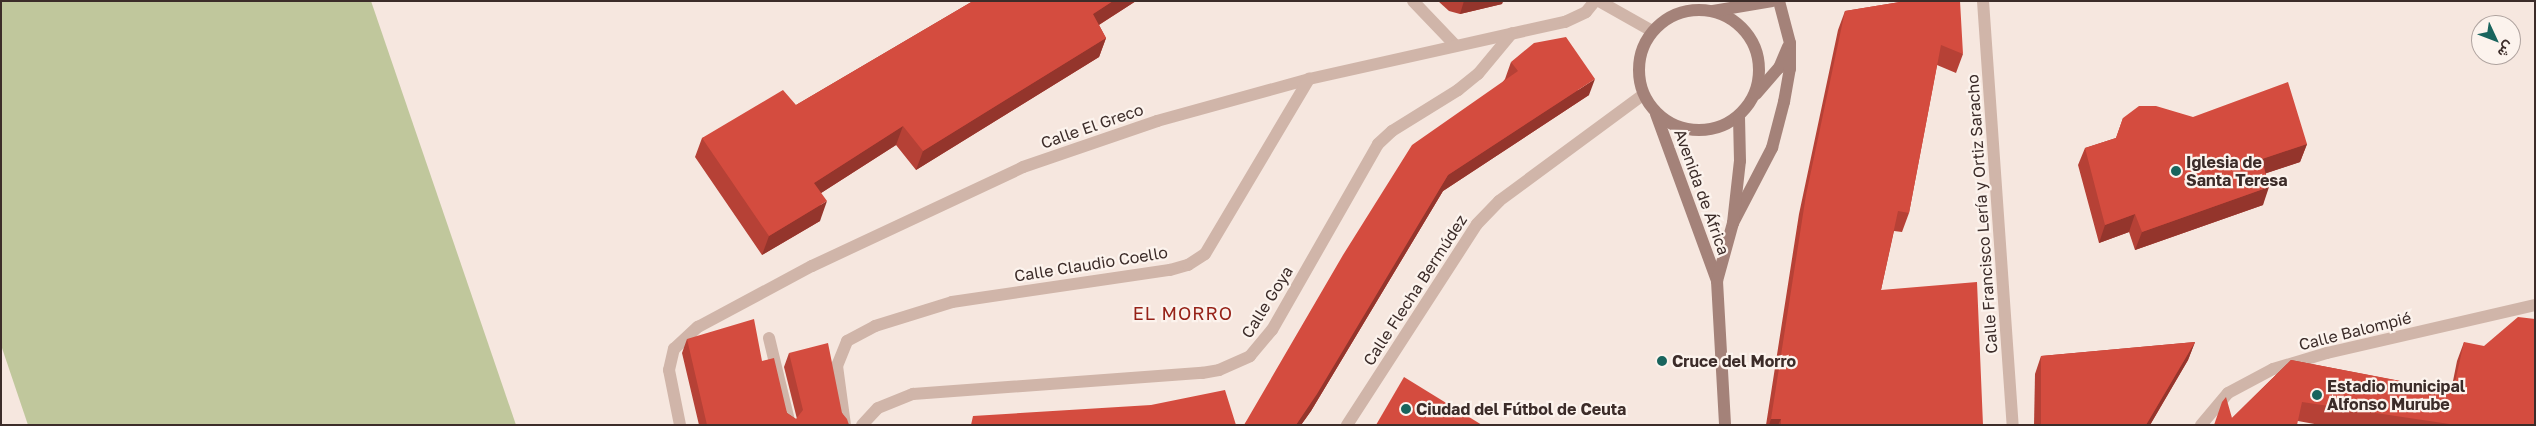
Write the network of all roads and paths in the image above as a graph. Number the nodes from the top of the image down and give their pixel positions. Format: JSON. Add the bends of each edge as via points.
{"nodes":[{"id":1,"x":1413,"y":1,"type":"edge"},
{"id":2,"x":1597,"y":1,"type":"edge"},
{"id":3,"x":1723,"y":1,"type":"edge"},
{"id":4,"x":1772,"y":1,"type":"edge"},
{"id":5,"x":1779,"y":1,"type":"edge"},
{"id":6,"x":1983,"y":1,"type":"edge"},
{"id":7,"x":1713,"y":11,"type":"junction"},
{"id":8,"x":1652,"y":31,"type":"junction"},
{"id":9,"x":1512,"y":34,"type":"junction"},
{"id":10,"x":1790,"y":43,"type":"junction"},
{"id":11,"x":1456,"y":45,"type":"junction"},
{"id":12,"x":1309,"y":79,"type":"junction"},
{"id":13,"x":1643,"y":95,"type":"junction"},
{"id":14,"x":1754,"y":96,"type":"junction"},
{"id":15,"x":1656,"y":114,"type":"junction"},
{"id":16,"x":1739,"y":117,"type":"junction"},
{"id":17,"x":1733,"y":223,"type":"junction"},
{"id":18,"x":1717,"y":282,"type":"junction"},
{"id":19,"x":2535,"y":305,"type":"edge"},
{"id":20,"x":769,"y":338,"type":"dead end"},
{"id":21,"x":680,"y":425,"type":"edge"},
{"id":22,"x":790,"y":425,"type":"edge"},
{"id":23,"x":845,"y":425,"type":"edge"},
{"id":24,"x":862,"y":425,"type":"edge"},
{"id":25,"x":1347,"y":425,"type":"edge"},
{"id":26,"x":1725,"y":425,"type":"edge"},
{"id":27,"x":2013,"y":425,"type":"edge"},
{"id":28,"x":2201,"y":425,"type":"edge"}],
"edges":[{"from":1,"to":11,"type":"street"},
{"from":2,"to":8,"type":"street"},
{"from":2,"to":9,"type":"street","name":"Calle El Greco","via":[[1586,12],[1565,22]]},
{"from":3,"to":7,"type":"main road"},
{"from":4,"to":7,"type":"main road"},
{"from":5,"to":10,"type":"main road"},
{"from":6,"to":27,"type":"street","name":"Calle Francisco Lería y Ortiz Saracho"},
{"from":7,"to":8,"type":"main road","via":[[1690,10],[1669,17]]},
{"from":7,"to":14,"type":"main road","via":[[1737,22],[1754,43],[1760,69]]},
{"from":8,"to":13,"type":"main road","via":[[1640,58],[1638,74]]},
{"from":9,"to":11,"type":"street","name":"Calle El Greco"},
{"from":9,"to":24,"type":"street","name":"Calle Goya","via":[[1478,74],[1392,131],[1378,144],[1272,330],[1250,356],[1219,370],[1202,373],[913,394],[878,408]]},
{"from":10,"to":14,"type":"main road","via":[[1779,68]]},
{"from":10,"to":17,"type":"main road","via":[[1790,69],[1772,148]]},
{"from":11,"to":12,"type":"street","name":"Calle El Greco"},
{"from":12,"to":21,"type":"street","name":"Calle El Greco","via":[[1157,121],[1058,154],[803,270],[698,327],[674,349],[669,370]]},
{"from":12,"to":23,"type":"street","name":"Calle Claudio Coello","via":[[1205,254],[1188,265],[1170,270],[952,302],[875,326],[847,341],[837,366]]},
{"from":13,"to":15,"type":"main road"},
{"from":13,"to":25,"type":"street","name":"Calle Flecha Bermúdez","via":[[1499,200],[1477,224]]},
{"from":14,"to":16,"type":"main road"},
{"from":15,"to":16,"type":"main road","via":[[1674,126],[1696,132],[1718,128]]},
{"from":15,"to":18,"type":"main road","name":"Avenida de África"},
{"from":16,"to":17,"type":"main road","name":"Avenida de África","via":[[1740,160]]},
{"from":17,"to":18,"type":"main road","name":"Avenida de África"},
{"from":18,"to":26,"type":"main road","name":"Avenida de África"},
{"from":19,"to":28,"type":"street","name":"Calle Balompié","via":[[2327,353],[2274,370],[2228,393]]},
{"from":20,"to":22,"type":"street"}]}
